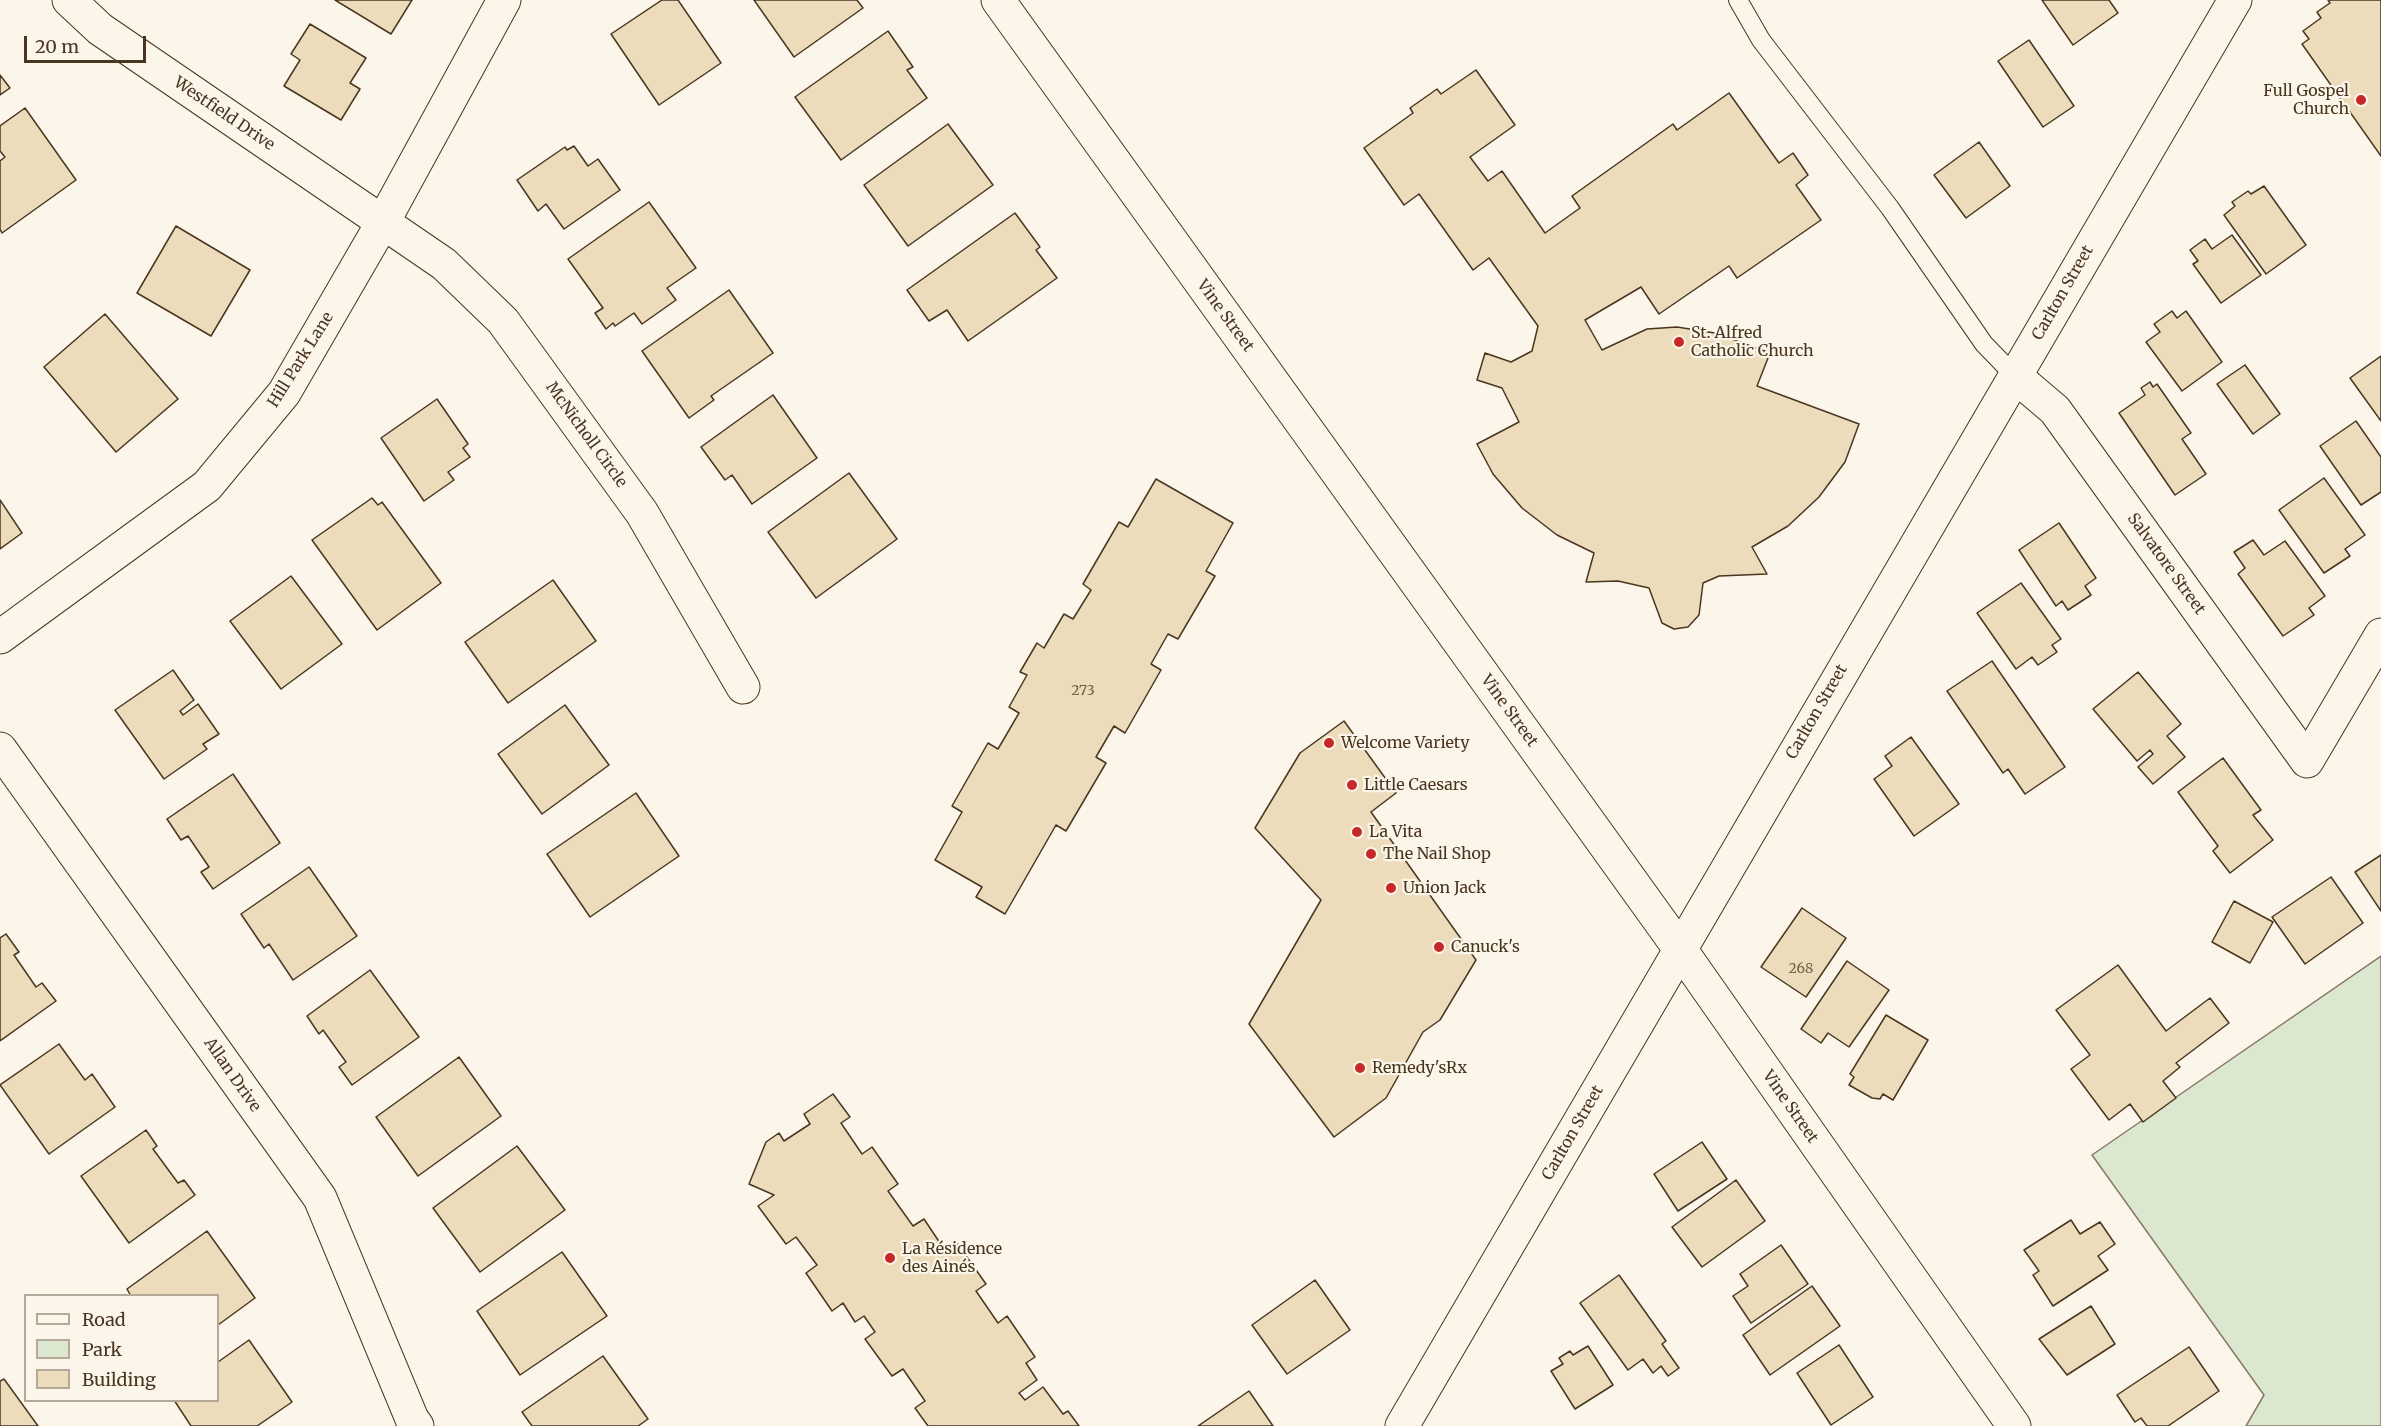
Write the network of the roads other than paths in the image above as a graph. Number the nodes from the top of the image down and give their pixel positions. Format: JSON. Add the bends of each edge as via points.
{"nodes":[{"id":1,"x":69,"y":0,"type":"edge"},
{"id":2,"x":504,"y":0,"type":"edge"},
{"id":3,"x":998,"y":0,"type":"edge"},
{"id":4,"x":1738,"y":0,"type":"edge"},
{"id":5,"x":2235,"y":0,"type":"edge"},
{"id":6,"x":383,"y":222,"type":"junction"},
{"id":7,"x":2015,"y":376,"type":"junction"},
{"id":8,"x":2381,"y":635,"type":"edge"},
{"id":9,"x":0,"y":637,"type":"edge"},
{"id":10,"x":743,"y":687,"type":"dead end"},
{"id":11,"x":0,"y":749,"type":"edge"},
{"id":12,"x":1680,"y":949,"type":"junction"},
{"id":13,"x":417,"y":1426,"type":"edge"},
{"id":14,"x":1402,"y":1426,"type":"edge"},
{"id":15,"x":2014,"y":1426,"type":"edge"}],
"edges":[{"from":1,"to":6,"type":"street","name":"Westfield Drive","via":[[100,30]]},
{"from":2,"to":6,"type":"street","name":"Hill Park Lane"},
{"from":3,"to":12,"type":"street","name":"Vine Street"},
{"from":4,"to":7,"type":"lane","via":[[1761,40],[1890,208],[1984,344]]},
{"from":5,"to":7,"type":"street","name":"Carlton Street"},
{"from":6,"to":9,"type":"street","name":"Hill Park Lane","via":[[284,393],[207,486]]},
{"from":6,"to":10,"type":"street","name":"McNicholl Circle","via":[[444,264],[503,321],[642,513]]},
{"from":7,"to":8,"type":"street","name":"Salvatore Street","via":[[2055,410],[2307,761]]},
{"from":7,"to":12,"type":"street","name":"Carlton Street"},
{"from":11,"to":13,"type":"street","name":"Allan Drive","via":[[320,1198]]},
{"from":12,"to":14,"type":"street","name":"Carlton Street"},
{"from":12,"to":15,"type":"street","name":"Vine Street"}]}
